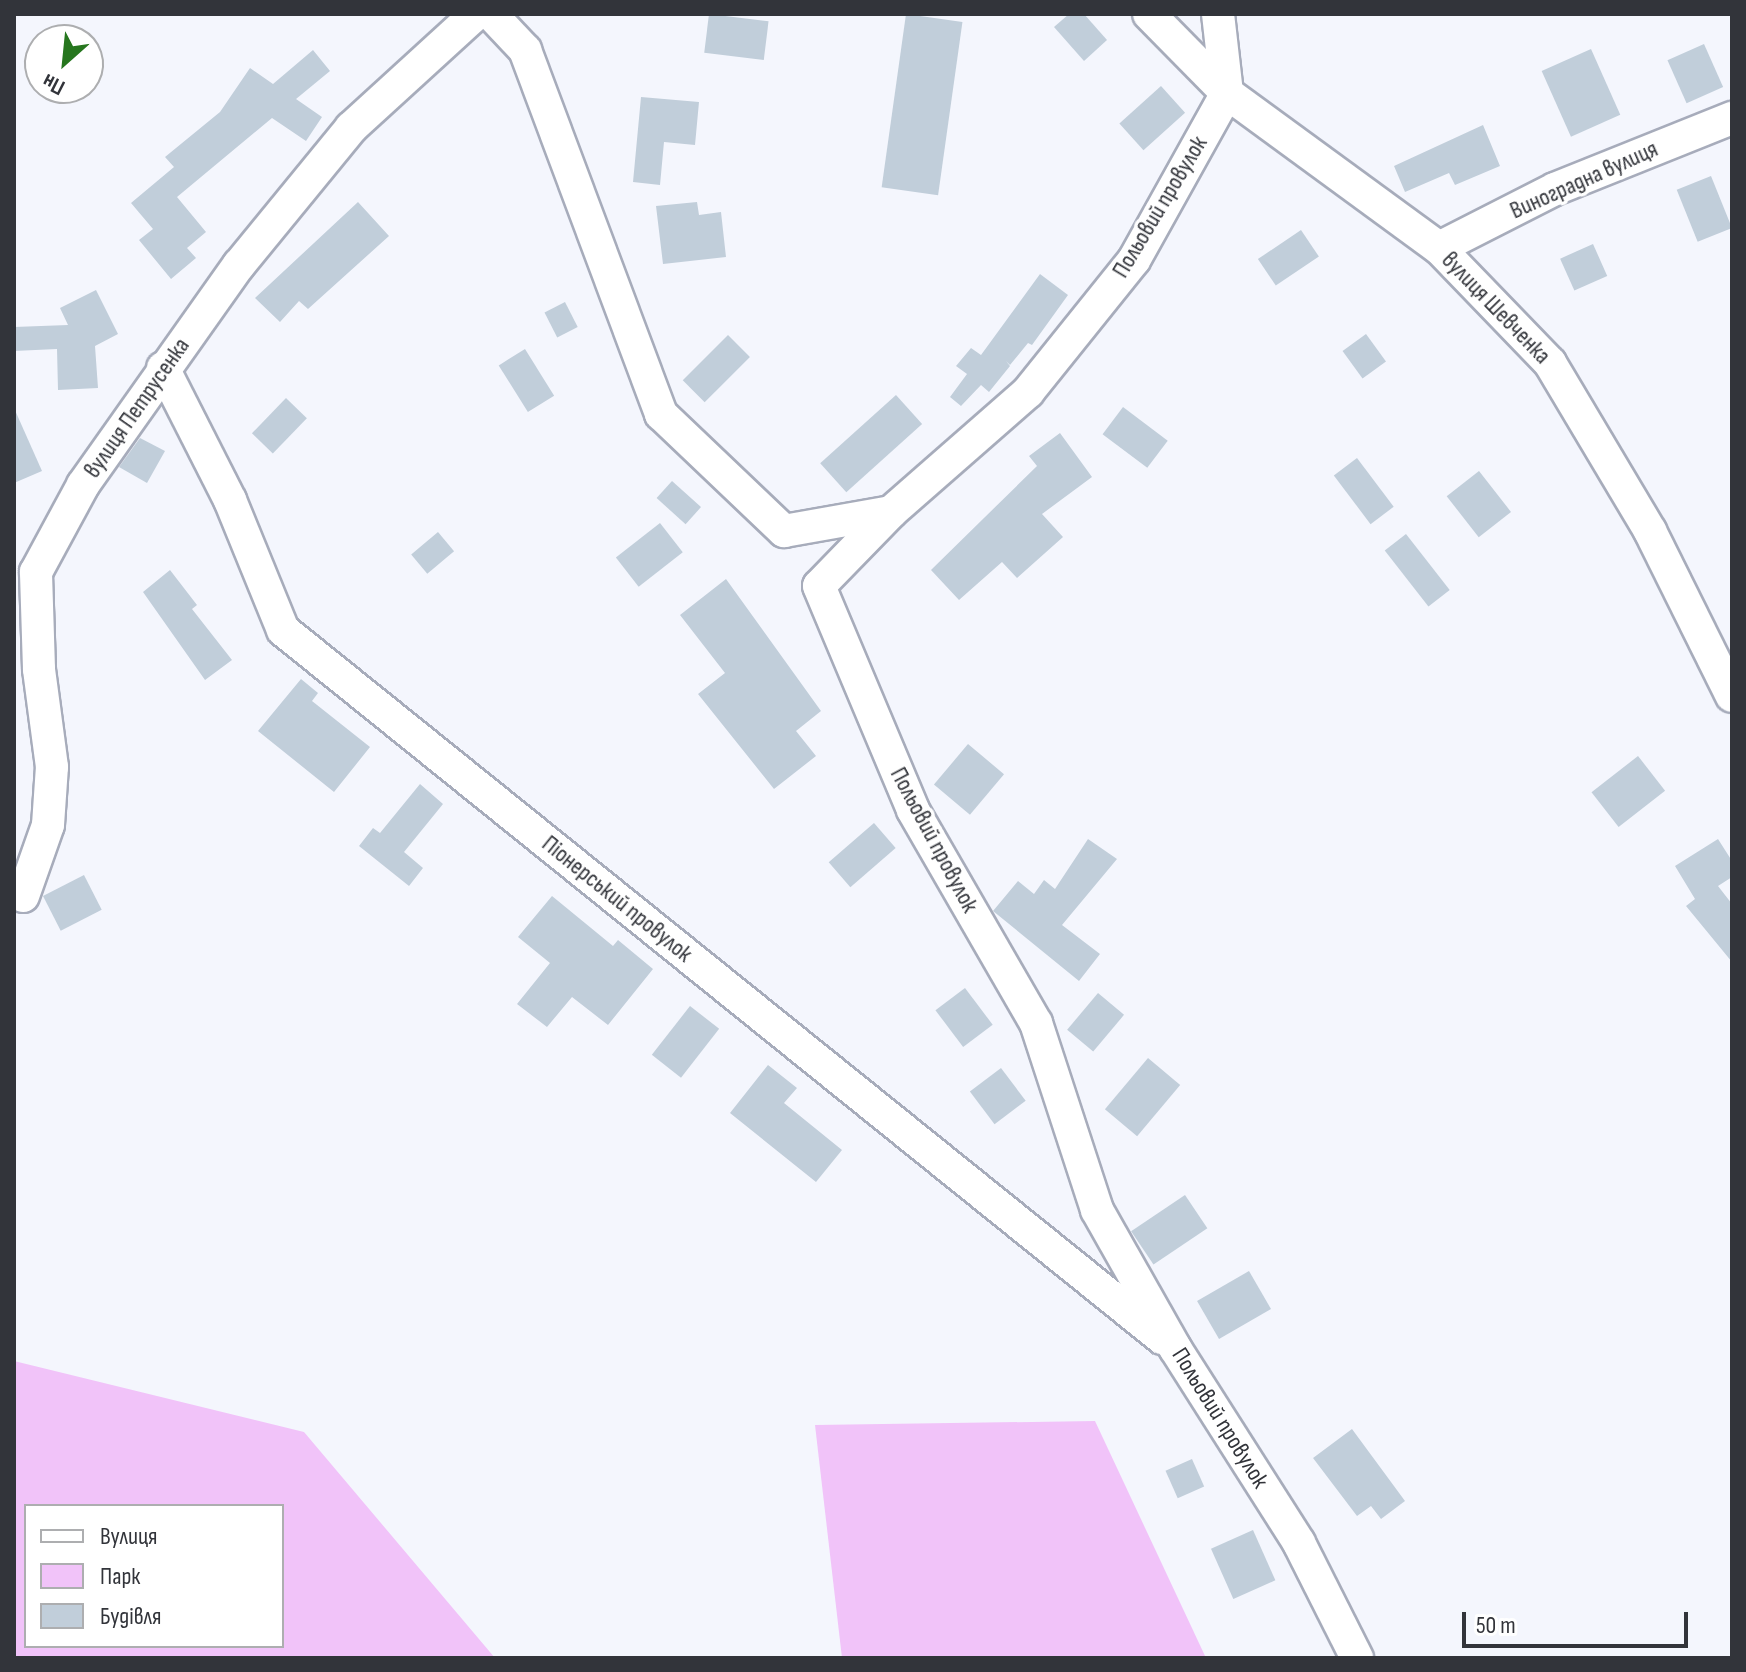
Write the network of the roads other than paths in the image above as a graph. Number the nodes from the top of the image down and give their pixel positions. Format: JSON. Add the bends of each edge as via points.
{"nodes":[{"id":1,"x":476,"y":14,"type":"edge"},
{"id":2,"x":491,"y":14,"type":"edge"},
{"id":3,"x":1149,"y":14,"type":"edge"},
{"id":4,"x":1218,"y":14,"type":"edge"},
{"id":5,"x":1227,"y":93,"type":"junction"},
{"id":6,"x":1732,"y":118,"type":"edge"},
{"id":7,"x":1439,"y":248,"type":"junction"},
{"id":8,"x":163,"y":368,"type":"junction"},
{"id":9,"x":891,"y":512,"type":"junction"},
{"id":10,"x":1732,"y":696,"type":"edge"},
{"id":11,"x":23,"y":896,"type":"dead end"},
{"id":12,"x":1175,"y":1348,"type":"junction"},
{"id":13,"x":1357,"y":1658,"type":"edge"}],
"edges":[{"from":1,"to":8,"type":"street","name":"вулиця Петрусенка","via":[[351,128]]},
{"from":2,"to":9,"type":"street","via":[[525,50],[661,414],[784,531]]},
{"from":3,"to":5,"type":"street","name":"вулиця Шевченка"},
{"from":4,"to":5,"type":"street"},
{"from":5,"to":7,"type":"street","name":"вулиця Шевченка"},
{"from":5,"to":9,"type":"street","name":"Польовий провулок","via":[[1134,260],[1028,392]]},
{"from":6,"to":7,"type":"street","name":"Виноградна вулиця","via":[[1555,189]]},
{"from":7,"to":10,"type":"street","name":"вулиця Шевченка","via":[[1550,363],[1650,531]]},
{"from":8,"to":11,"type":"street","name":"вулиця Петрусенка","via":[[83,485],[36,572],[39,669],[52,767],[48,825]]},
{"from":8,"to":12,"type":"street","name":"Піонерський провулок","via":[[230,500],[283,630]]},
{"from":9,"to":12,"type":"street","name":"Польовий провулок","via":[[819,586],[913,810],[1036,1023],[1097,1210]]},
{"from":12,"to":13,"type":"street","name":"Польовий провулок","via":[[1299,1543]]}]}
